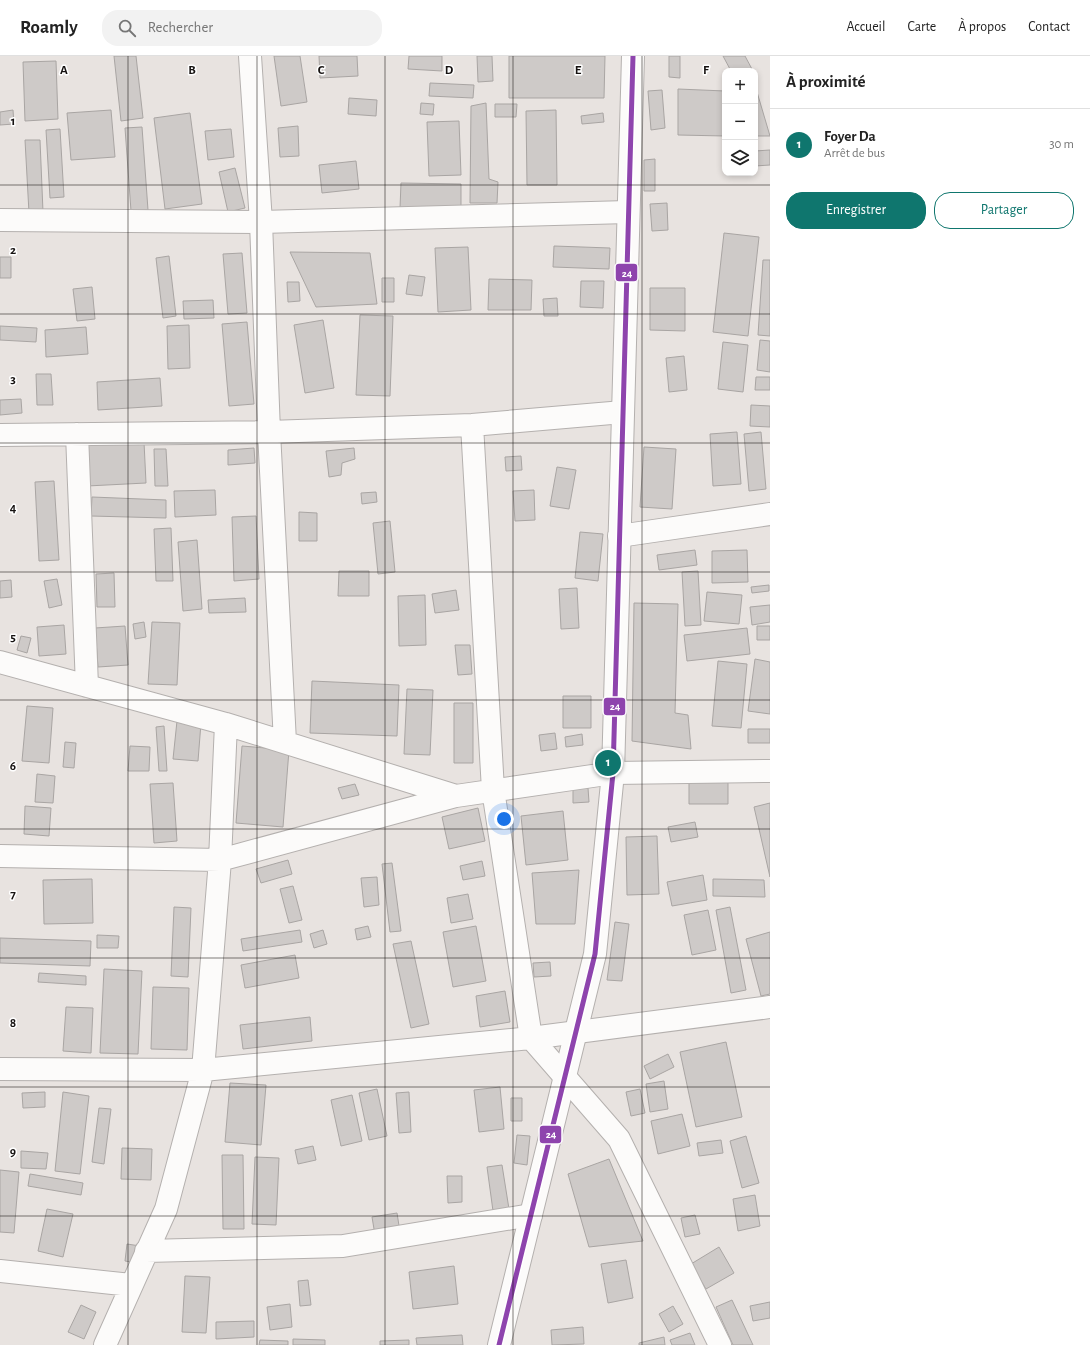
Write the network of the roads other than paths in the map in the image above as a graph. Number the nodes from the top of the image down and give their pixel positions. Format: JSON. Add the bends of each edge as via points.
{"nodes":[{"id":1,"x":250,"y":56,"type":"edge"},
{"id":2,"x":633,"y":56,"type":"edge"},
{"id":3,"x":628,"y":212,"type":"junction"},
{"id":4,"x":0,"y":220,"type":"edge"},
{"id":5,"x":261,"y":222,"type":"junction"},
{"id":6,"x":623,"y":412,"type":"junction"},
{"id":7,"x":472,"y":425,"type":"junction"},
{"id":8,"x":269,"y":432,"type":"junction"},
{"id":9,"x":77,"y":434,"type":"junction"},
{"id":10,"x":0,"y":435,"type":"edge"},
{"id":11,"x":770,"y":514,"type":"edge"},
{"id":12,"x":619,"y":536,"type":"junction"},
{"id":13,"x":0,"y":662,"type":"edge"},
{"id":14,"x":87,"y":686,"type":"junction"},
{"id":15,"x":226,"y":724,"type":"junction"},
{"id":16,"x":285,"y":742,"type":"junction"},
{"id":17,"x":770,"y":770,"type":"edge"},
{"id":18,"x":613,"y":773,"type":"junction"},
{"id":19,"x":493,"y":790,"type":"junction"},
{"id":20,"x":456,"y":796,"type":"junction"},
{"id":21,"x":0,"y":856,"type":"edge"},
{"id":22,"x":220,"y":860,"type":"junction"},
{"id":23,"x":770,"y":1007,"type":"edge"},
{"id":24,"x":576,"y":1033,"type":"junction"},
{"id":25,"x":531,"y":1038,"type":"junction"},
{"id":26,"x":0,"y":1069,"type":"edge"},
{"id":27,"x":203,"y":1070,"type":"junction"},
{"id":28,"x":564,"y":1076,"type":"junction"},
{"id":29,"x":530,"y":1215,"type":"junction"},
{"id":30,"x":146,"y":1251,"type":"junction"},
{"id":31,"x":0,"y":1271,"type":"edge"},
{"id":32,"x":131,"y":1285,"type":"junction"},
{"id":33,"x":105,"y":1345,"type":"edge"},
{"id":34,"x":499,"y":1345,"type":"edge"},
{"id":35,"x":720,"y":1345,"type":"edge"}],
"edges":[{"from":1,"to":5,"type":"street"},
{"from":2,"to":3,"type":"street"},
{"from":3,"to":5,"type":"street"},
{"from":3,"to":6,"type":"street"},
{"from":4,"to":5,"type":"street"},
{"from":5,"to":8,"type":"street"},
{"from":6,"to":7,"type":"street"},
{"from":6,"to":12,"type":"street"},
{"from":7,"to":8,"type":"street"},
{"from":7,"to":19,"type":"street"},
{"from":8,"to":9,"type":"street"},
{"from":8,"to":16,"type":"street"},
{"from":9,"to":10,"type":"street"},
{"from":9,"to":14,"type":"street"},
{"from":11,"to":12,"type":"street"},
{"from":12,"to":18,"type":"street"},
{"from":13,"to":14,"type":"street"},
{"from":14,"to":15,"type":"street"},
{"from":15,"to":16,"type":"street"},
{"from":15,"to":22,"type":"street"},
{"from":16,"to":20,"type":"street"},
{"from":17,"to":18,"type":"street"},
{"from":18,"to":19,"type":"street"},
{"from":18,"to":24,"type":"street","via":[[595,954]]},
{"from":19,"to":20,"type":"street"},
{"from":19,"to":25,"type":"street"},
{"from":20,"to":22,"type":"street"},
{"from":21,"to":22,"type":"street"},
{"from":22,"to":27,"type":"street"},
{"from":23,"to":24,"type":"street"},
{"from":24,"to":25,"type":"street"},
{"from":24,"to":28,"type":"street"},
{"from":25,"to":27,"type":"street"},
{"from":25,"to":28,"type":"street"},
{"from":26,"to":27,"type":"street"},
{"from":27,"to":30,"type":"street","via":[[166,1209]]},
{"from":28,"to":29,"type":"street"},
{"from":28,"to":35,"type":"street","via":[[619,1139]]},
{"from":29,"to":30,"type":"street","via":[[343,1246]]},
{"from":29,"to":34,"type":"street"},
{"from":30,"to":32,"type":"street"},
{"from":31,"to":32,"type":"street"},
{"from":32,"to":33,"type":"street"}]}
